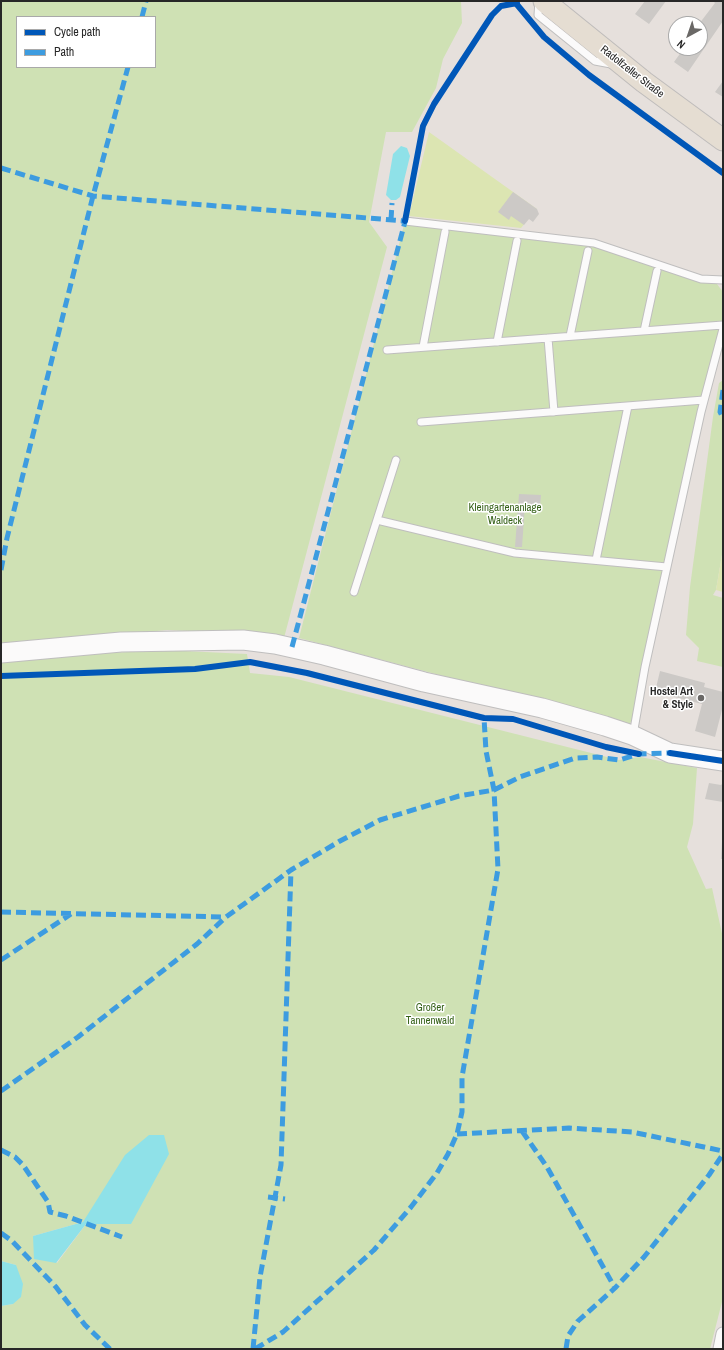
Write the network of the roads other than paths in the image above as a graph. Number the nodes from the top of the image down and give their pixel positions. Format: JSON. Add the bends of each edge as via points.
{"nodes":[{"id":1,"x":539,"y":1,"type":"edge"},
{"id":2,"x":544,"y":1,"type":"edge"},
{"id":3,"x":623,"y":65,"type":"junction"},
{"id":4,"x":723,"y":140,"type":"edge"},
{"id":5,"x":405,"y":221,"type":"dead end"},
{"id":6,"x":445,"y":232,"type":"dead end"},
{"id":7,"x":517,"y":241,"type":"dead end"},
{"id":8,"x":588,"y":251,"type":"dead end"},
{"id":9,"x":657,"y":270,"type":"dead end"},
{"id":10,"x":723,"y":280,"type":"edge"},
{"id":11,"x":723,"y":325,"type":"edge"},
{"id":12,"x":723,"y":329,"type":"edge"},
{"id":13,"x":644,"y":331,"type":"junction"},
{"id":14,"x":570,"y":336,"type":"junction"},
{"id":15,"x":548,"y":338,"type":"junction"},
{"id":16,"x":497,"y":342,"type":"junction"},
{"id":17,"x":423,"y":347,"type":"junction"},
{"id":18,"x":387,"y":350,"type":"dead end"},
{"id":19,"x":704,"y":400,"type":"junction"},
{"id":20,"x":628,"y":406,"type":"junction"},
{"id":21,"x":554,"y":412,"type":"junction"},
{"id":22,"x":421,"y":422,"type":"dead end"},
{"id":23,"x":396,"y":460,"type":"dead end"},
{"id":24,"x":377,"y":520,"type":"junction"},
{"id":25,"x":596,"y":560,"type":"junction"},
{"id":26,"x":667,"y":567,"type":"junction"},
{"id":27,"x":354,"y":592,"type":"dead end"},
{"id":28,"x":1,"y":653,"type":"edge"},
{"id":29,"x":632,"y":735,"type":"junction"},
{"id":30,"x":723,"y":761,"type":"edge"},
{"id":31,"x":723,"y":1334,"type":"edge"},
{"id":32,"x":720,"y":1349,"type":"edge"}],
"edges":[{"from":1,"to":3,"type":"lane","via":[[538,15],[595,61]]},
{"from":2,"to":3,"type":"main road","name":"Radolfzeller Straße"},
{"from":3,"to":4,"type":"main road","name":"Radolfzeller Straße"},
{"from":5,"to":10,"type":"lane","via":[[594,243],[701,279]]},
{"from":6,"to":17,"type":"lane"},
{"from":7,"to":16,"type":"lane"},
{"from":8,"to":14,"type":"lane"},
{"from":9,"to":13,"type":"lane"},
{"from":11,"to":13,"type":"lane"},
{"from":12,"to":19,"type":"lane"},
{"from":13,"to":14,"type":"lane"},
{"from":14,"to":15,"type":"lane"},
{"from":15,"to":16,"type":"lane"},
{"from":15,"to":21,"type":"lane"},
{"from":16,"to":17,"type":"lane"},
{"from":17,"to":18,"type":"lane"},
{"from":19,"to":20,"type":"lane"},
{"from":19,"to":26,"type":"lane"},
{"from":20,"to":21,"type":"lane"},
{"from":20,"to":25,"type":"lane"},
{"from":21,"to":22,"type":"lane"},
{"from":23,"to":24,"type":"lane"},
{"from":24,"to":25,"type":"lane","via":[[515,553]]},
{"from":24,"to":27,"type":"lane"},
{"from":25,"to":26,"type":"lane"},
{"from":26,"to":29,"type":"lane"},
{"from":28,"to":29,"type":"main road","via":[[121,642],[243,640],[292,647],[424,682],[542,708]]},
{"from":29,"to":30,"type":"main road","via":[[670,753]]},
{"from":31,"to":32,"type":"street"}]}
